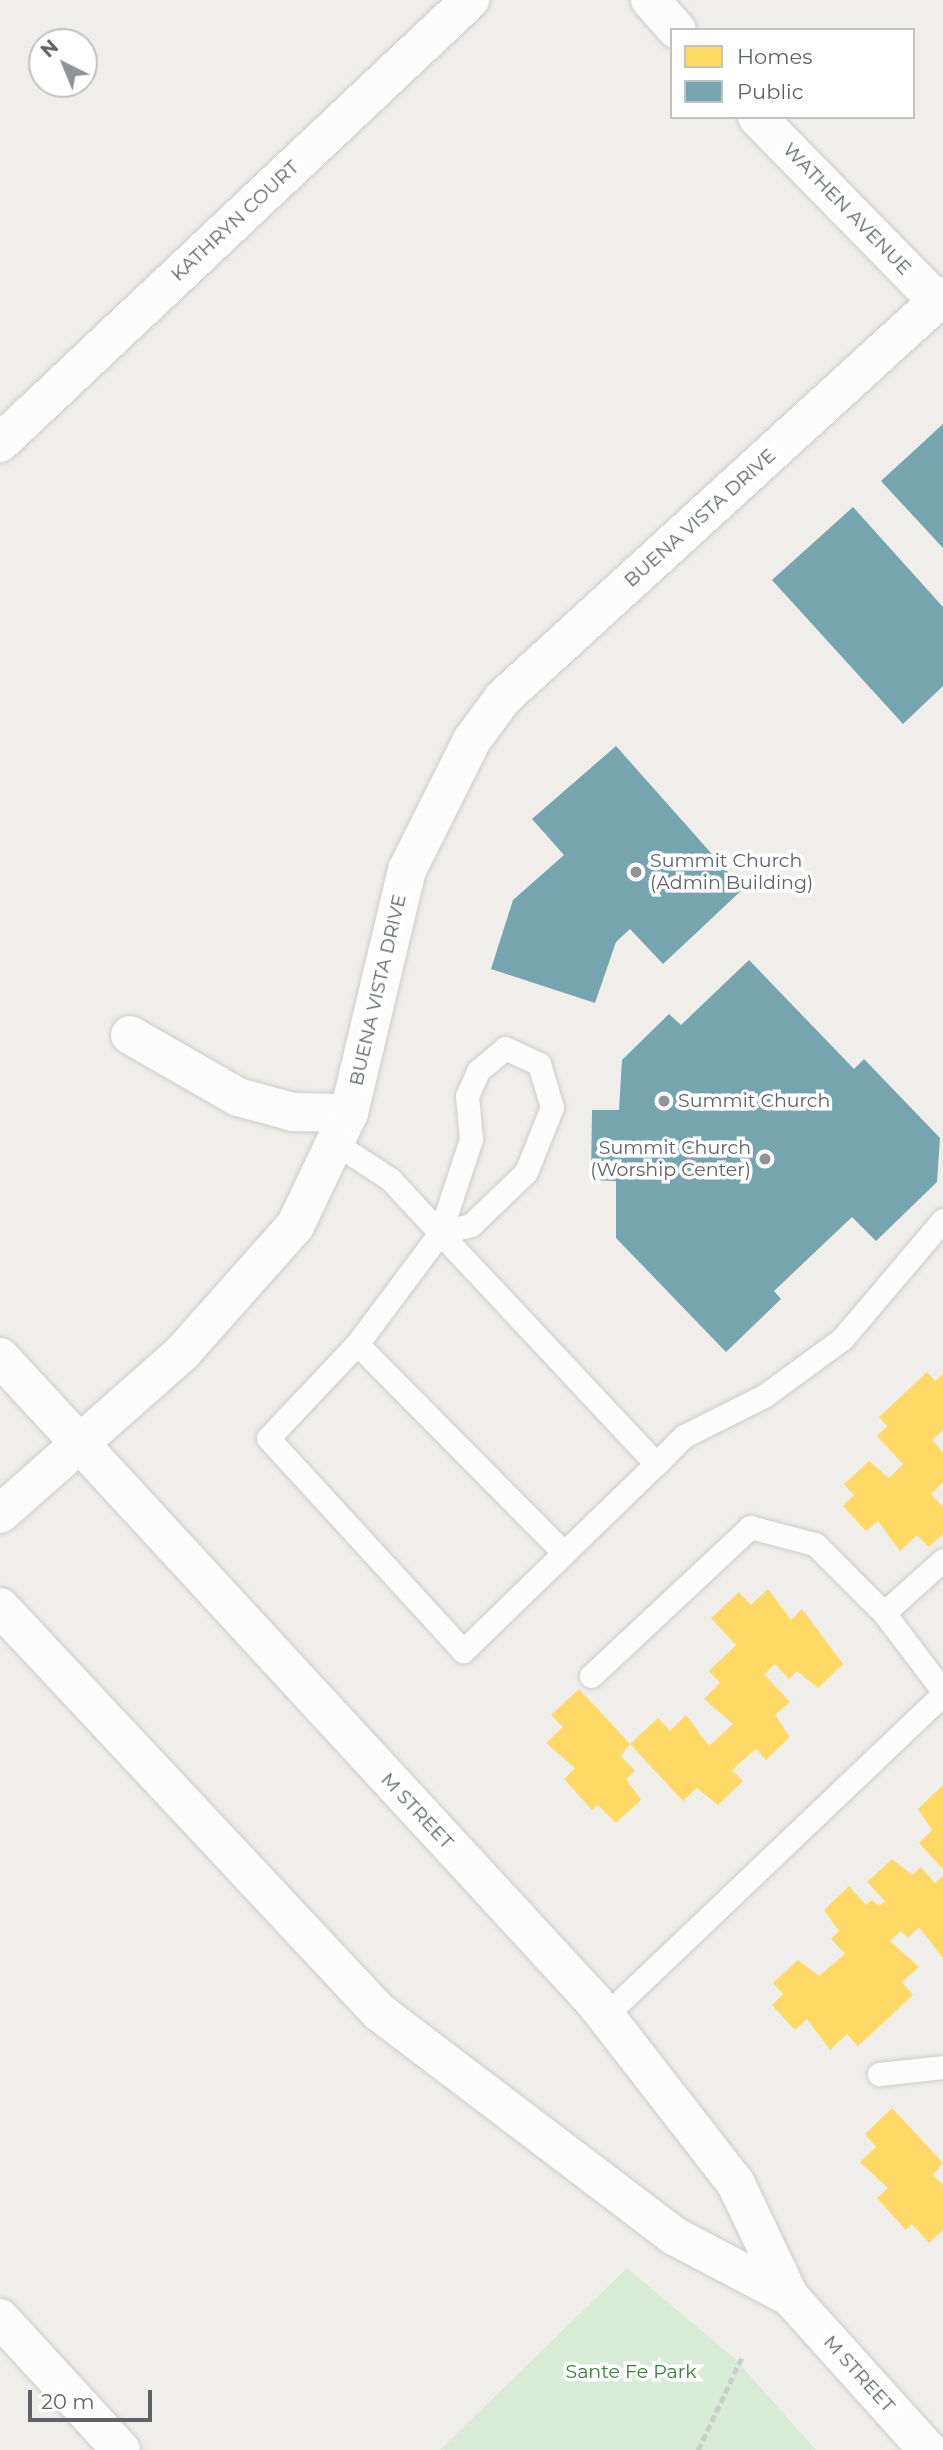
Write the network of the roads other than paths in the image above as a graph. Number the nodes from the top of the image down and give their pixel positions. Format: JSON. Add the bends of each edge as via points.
{"nodes":[{"id":1,"x":470,"y":0,"type":"edge"},
{"id":2,"x":650,"y":0,"type":"edge"},
{"id":3,"x":675,"y":28,"type":"edge"},
{"id":4,"x":759,"y":119,"type":"edge"},
{"id":5,"x":940,"y":299,"type":"edge"},
{"id":6,"x":0,"y":443,"type":"edge"},
{"id":7,"x":130,"y":1034,"type":"dead end"},
{"id":8,"x":343,"y":1129,"type":"junction"},
{"id":9,"x":943,"y":1220,"type":"edge"},
{"id":10,"x":440,"y":1233,"type":"junction"},
{"id":11,"x":357,"y":1344,"type":"junction"},
{"id":12,"x":0,"y":1357,"type":"edge"},
{"id":13,"x":78,"y":1444,"type":"junction"},
{"id":14,"x":656,"y":1464,"type":"junction"},
{"id":15,"x":0,"y":1514,"type":"edge"},
{"id":16,"x":564,"y":1553,"type":"junction"},
{"id":17,"x":943,"y":1560,"type":"edge"},
{"id":18,"x":0,"y":1607,"type":"edge"},
{"id":19,"x":884,"y":1614,"type":"junction"},
{"id":20,"x":591,"y":1675,"type":"dead end"},
{"id":21,"x":943,"y":1693,"type":"edge"},
{"id":22,"x":605,"y":2016,"type":"junction"},
{"id":23,"x":943,"y":2067,"type":"edge"},
{"id":24,"x":878,"y":2074,"type":"dead end"},
{"id":25,"x":790,"y":2297,"type":"junction"},
{"id":26,"x":0,"y":2318,"type":"edge"},
{"id":27,"x":121,"y":2450,"type":"edge"},
{"id":28,"x":928,"y":2450,"type":"edge"}],
"edges":[{"from":1,"to":6,"type":"street","name":"KATHRYN COURT"},
{"from":2,"to":3,"type":"street"},
{"from":4,"to":5,"type":"street","name":"WATHEN AVENUE"},
{"from":5,"to":8,"type":"street","name":"BUENA VISTA DRIVE","via":[[503,698],[472,740],[407,870]]},
{"from":7,"to":8,"type":"street","via":[[238,1097]]},
{"from":8,"to":10,"type":"lane"},
{"from":8,"to":13,"type":"street","name":"BUENA VISTA DRIVE","via":[[295,1226],[252,1279],[183,1352]]},
{"from":9,"to":14,"type":"lane","via":[[842,1339],[764,1396],[684,1436]]},
{"from":10,"to":10,"type":"lane","via":[[471,1225],[526,1172],[552,1107],[539,1064],[505,1048],[478,1071],[467,1096],[471,1139]]},
{"from":10,"to":11,"type":"lane"},
{"from":10,"to":14,"type":"lane"},
{"from":11,"to":16,"type":"lane"},
{"from":11,"to":16,"type":"lane","via":[[268,1438],[463,1651]]},
{"from":12,"to":13,"type":"street","name":"M STREET"},
{"from":13,"to":15,"type":"street","name":"BUENA VISTA DRIVE"},
{"from":13,"to":22,"type":"street","name":"M STREET"},
{"from":14,"to":16,"type":"lane"},
{"from":17,"to":19,"type":"lane"},
{"from":18,"to":25,"type":"street","name":"M STREET","via":[[379,2012],[674,2235]]},
{"from":19,"to":20,"type":"lane","via":[[815,1544],[750,1527]]},
{"from":19,"to":21,"type":"lane"},
{"from":21,"to":22,"type":"lane"},
{"from":22,"to":25,"type":"street","name":"M STREET","via":[[736,2184]]},
{"from":23,"to":24,"type":"lane"},
{"from":25,"to":28,"type":"street","name":"M STREET"},
{"from":26,"to":27,"type":"street"}]}
